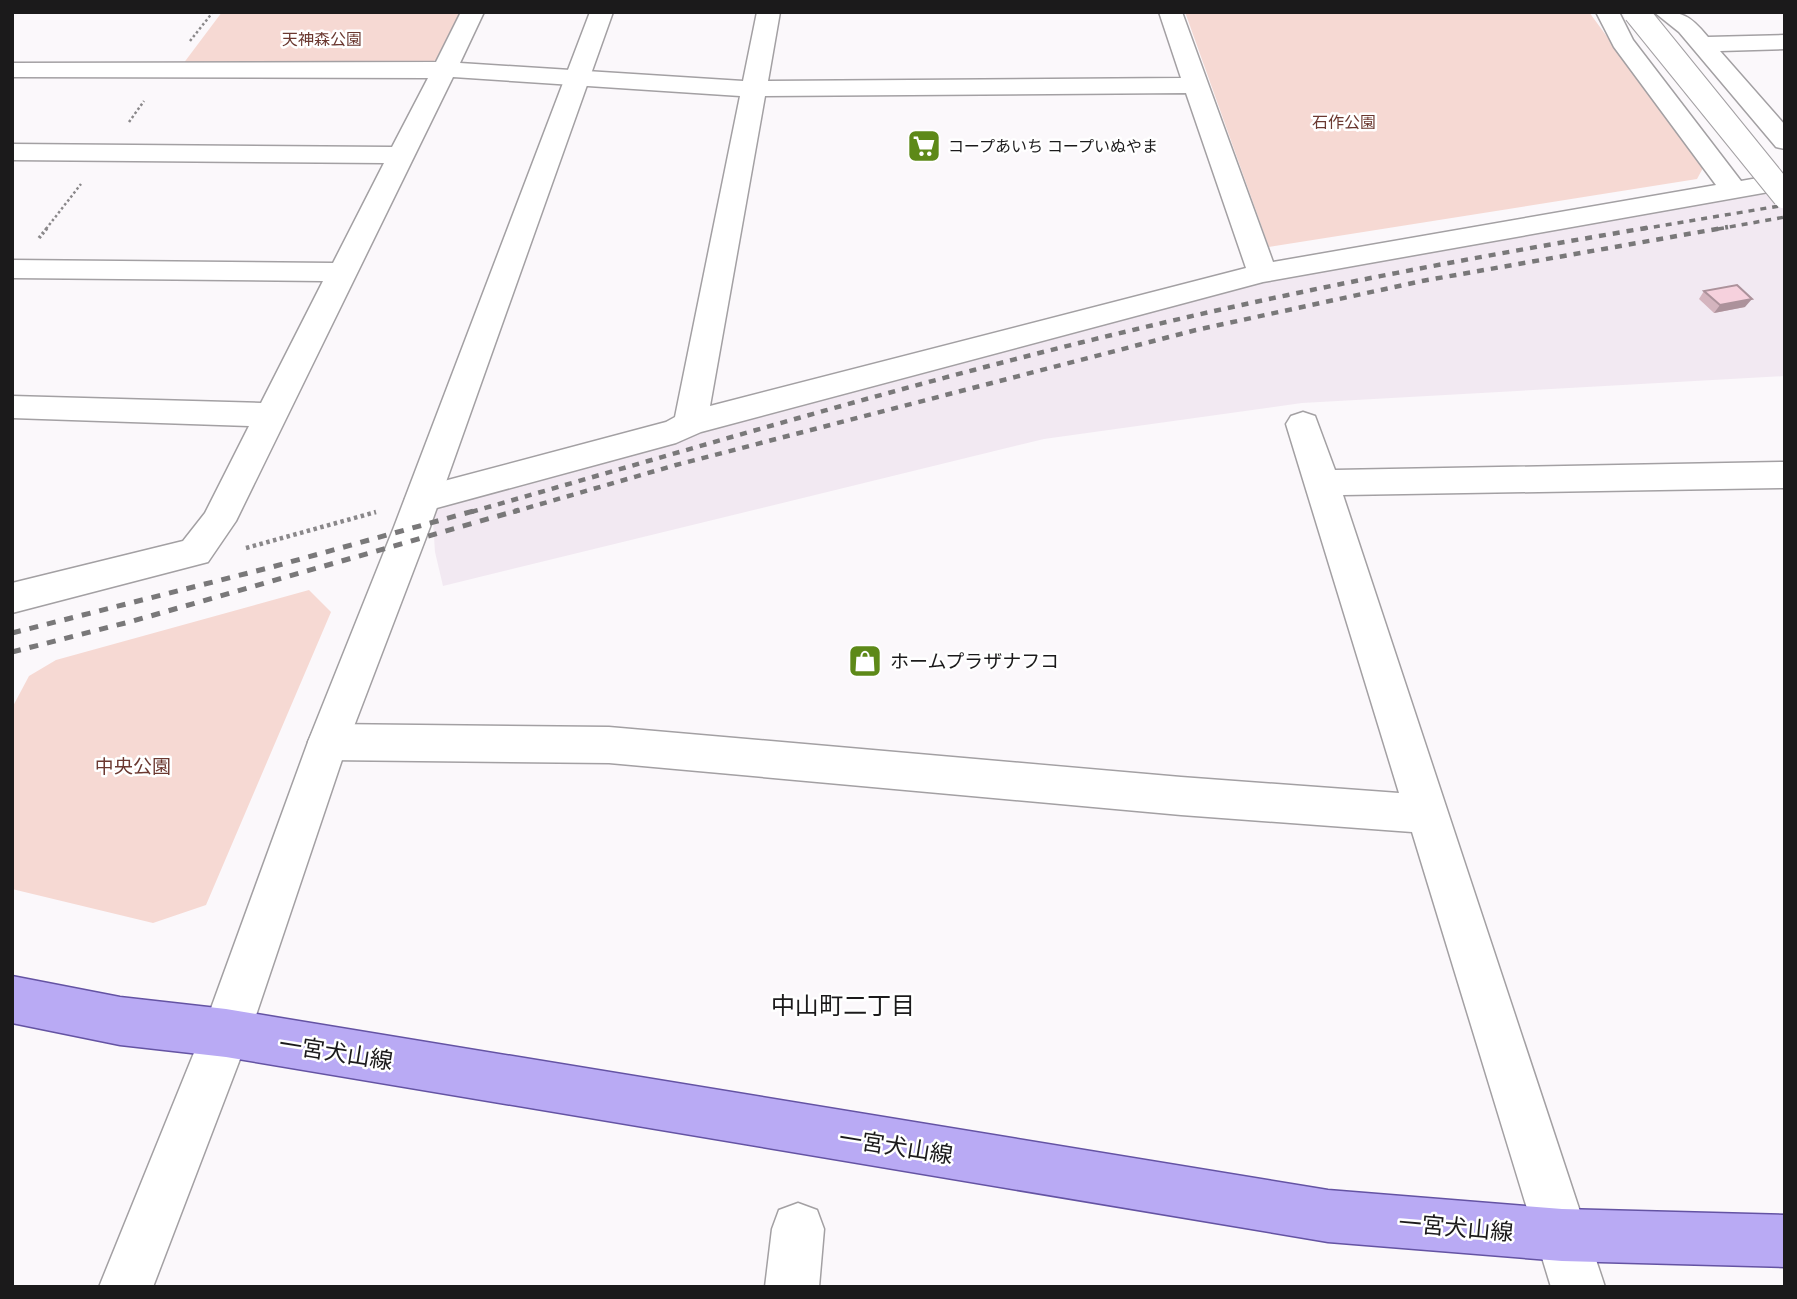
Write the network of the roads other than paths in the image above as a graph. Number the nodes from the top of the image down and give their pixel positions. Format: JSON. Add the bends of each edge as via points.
{"nodes":[{"id":1,"x":473,"y":12,"type":"edge"},
{"id":2,"x":601,"y":12,"type":"edge"},
{"id":3,"x":769,"y":12,"type":"edge"},
{"id":4,"x":1170,"y":12,"type":"edge"},
{"id":5,"x":1607,"y":12,"type":"edge"},
{"id":6,"x":1636,"y":12,"type":"edge"},
{"id":7,"x":1665,"y":12,"type":"edge"},
{"id":8,"x":1785,"y":41,"type":"edge"},
{"id":9,"x":1701,"y":44,"type":"junction"},
{"id":10,"x":444,"y":69,"type":"junction"},
{"id":11,"x":12,"y":70,"type":"edge"},
{"id":12,"x":579,"y":78,"type":"junction"},
{"id":13,"x":1196,"y":85,"type":"junction"},
{"id":14,"x":752,"y":89,"type":"junction"},
{"id":15,"x":1785,"y":141,"type":"edge"},
{"id":16,"x":12,"y":152,"type":"edge"},
{"id":17,"x":401,"y":155,"type":"junction"},
{"id":18,"x":1785,"y":181,"type":"edge"},
{"id":19,"x":1733,"y":189,"type":"junction"},
{"id":20,"x":1785,"y":196,"type":"edge"},
{"id":21,"x":12,"y":269,"type":"edge"},
{"id":22,"x":341,"y":272,"type":"junction"},
{"id":23,"x":1262,"y":273,"type":"junction"},
{"id":24,"x":12,"y":407,"type":"edge"},
{"id":25,"x":270,"y":415,"type":"junction"},
{"id":26,"x":690,"y":423,"type":"junction"},
{"id":27,"x":1303,"y":424,"type":"dead end"},
{"id":28,"x":1785,"y":475,"type":"edge"},
{"id":29,"x":1322,"y":483,"type":"junction"},
{"id":30,"x":422,"y":499,"type":"junction"},
{"id":31,"x":12,"y":598,"type":"edge"},
{"id":32,"x":328,"y":742,"type":"junction"},
{"id":33,"x":1427,"y":814,"type":"junction"},
{"id":34,"x":12,"y":999,"type":"edge"},
{"id":35,"x":226,"y":1033,"type":"junction"},
{"id":36,"x":798,"y":1229,"type":"dead end"},
{"id":37,"x":1562,"y":1235,"type":"junction"},
{"id":38,"x":1785,"y":1241,"type":"edge"},
{"id":39,"x":127,"y":1287,"type":"edge"},
{"id":40,"x":792,"y":1287,"type":"edge"},
{"id":41,"x":1578,"y":1287,"type":"edge"}],
"edges":[{"from":1,"to":10,"type":"street"},
{"from":2,"to":12,"type":"street"},
{"from":3,"to":14,"type":"street"},
{"from":4,"to":13,"type":"street"},
{"from":5,"to":19,"type":"street","via":[[1622,42]]},
{"from":6,"to":20,"type":"street","bridge":true},
{"from":7,"to":9,"type":"street"},
{"from":8,"to":9,"type":"street"},
{"from":9,"to":15,"type":"street"},
{"from":10,"to":11,"type":"street"},
{"from":10,"to":12,"type":"street"},
{"from":10,"to":17,"type":"street"},
{"from":12,"to":14,"type":"street"},
{"from":12,"to":30,"type":"street"},
{"from":13,"to":14,"type":"street"},
{"from":13,"to":23,"type":"street"},
{"from":14,"to":26,"type":"street"},
{"from":16,"to":17,"type":"street"},
{"from":17,"to":22,"type":"street"},
{"from":18,"to":19,"type":"street"},
{"from":19,"to":23,"type":"street"},
{"from":21,"to":22,"type":"street"},
{"from":22,"to":25,"type":"street"},
{"from":23,"to":26,"type":"street"},
{"from":24,"to":25,"type":"street"},
{"from":25,"to":31,"type":"street","via":[[218,521],[195,552]]},
{"from":26,"to":30,"type":"street","via":[[676,431]]},
{"from":27,"to":29,"type":"street"},
{"from":28,"to":29,"type":"street"},
{"from":29,"to":33,"type":"street"},
{"from":30,"to":32,"type":"street"},
{"from":32,"to":33,"type":"street","via":[[608,745]]},
{"from":32,"to":35,"type":"street"},
{"from":33,"to":37,"type":"street"},
{"from":34,"to":35,"type":"main road","name":"一宮犬山線","via":[[120,1021]]},
{"from":35,"to":37,"type":"main road","name":"一宮犬山線","via":[[1328,1216]]},
{"from":35,"to":39,"type":"street"},
{"from":36,"to":40,"type":"street"},
{"from":37,"to":38,"type":"main road","name":"一宮犬山線"},
{"from":37,"to":41,"type":"street"}]}
